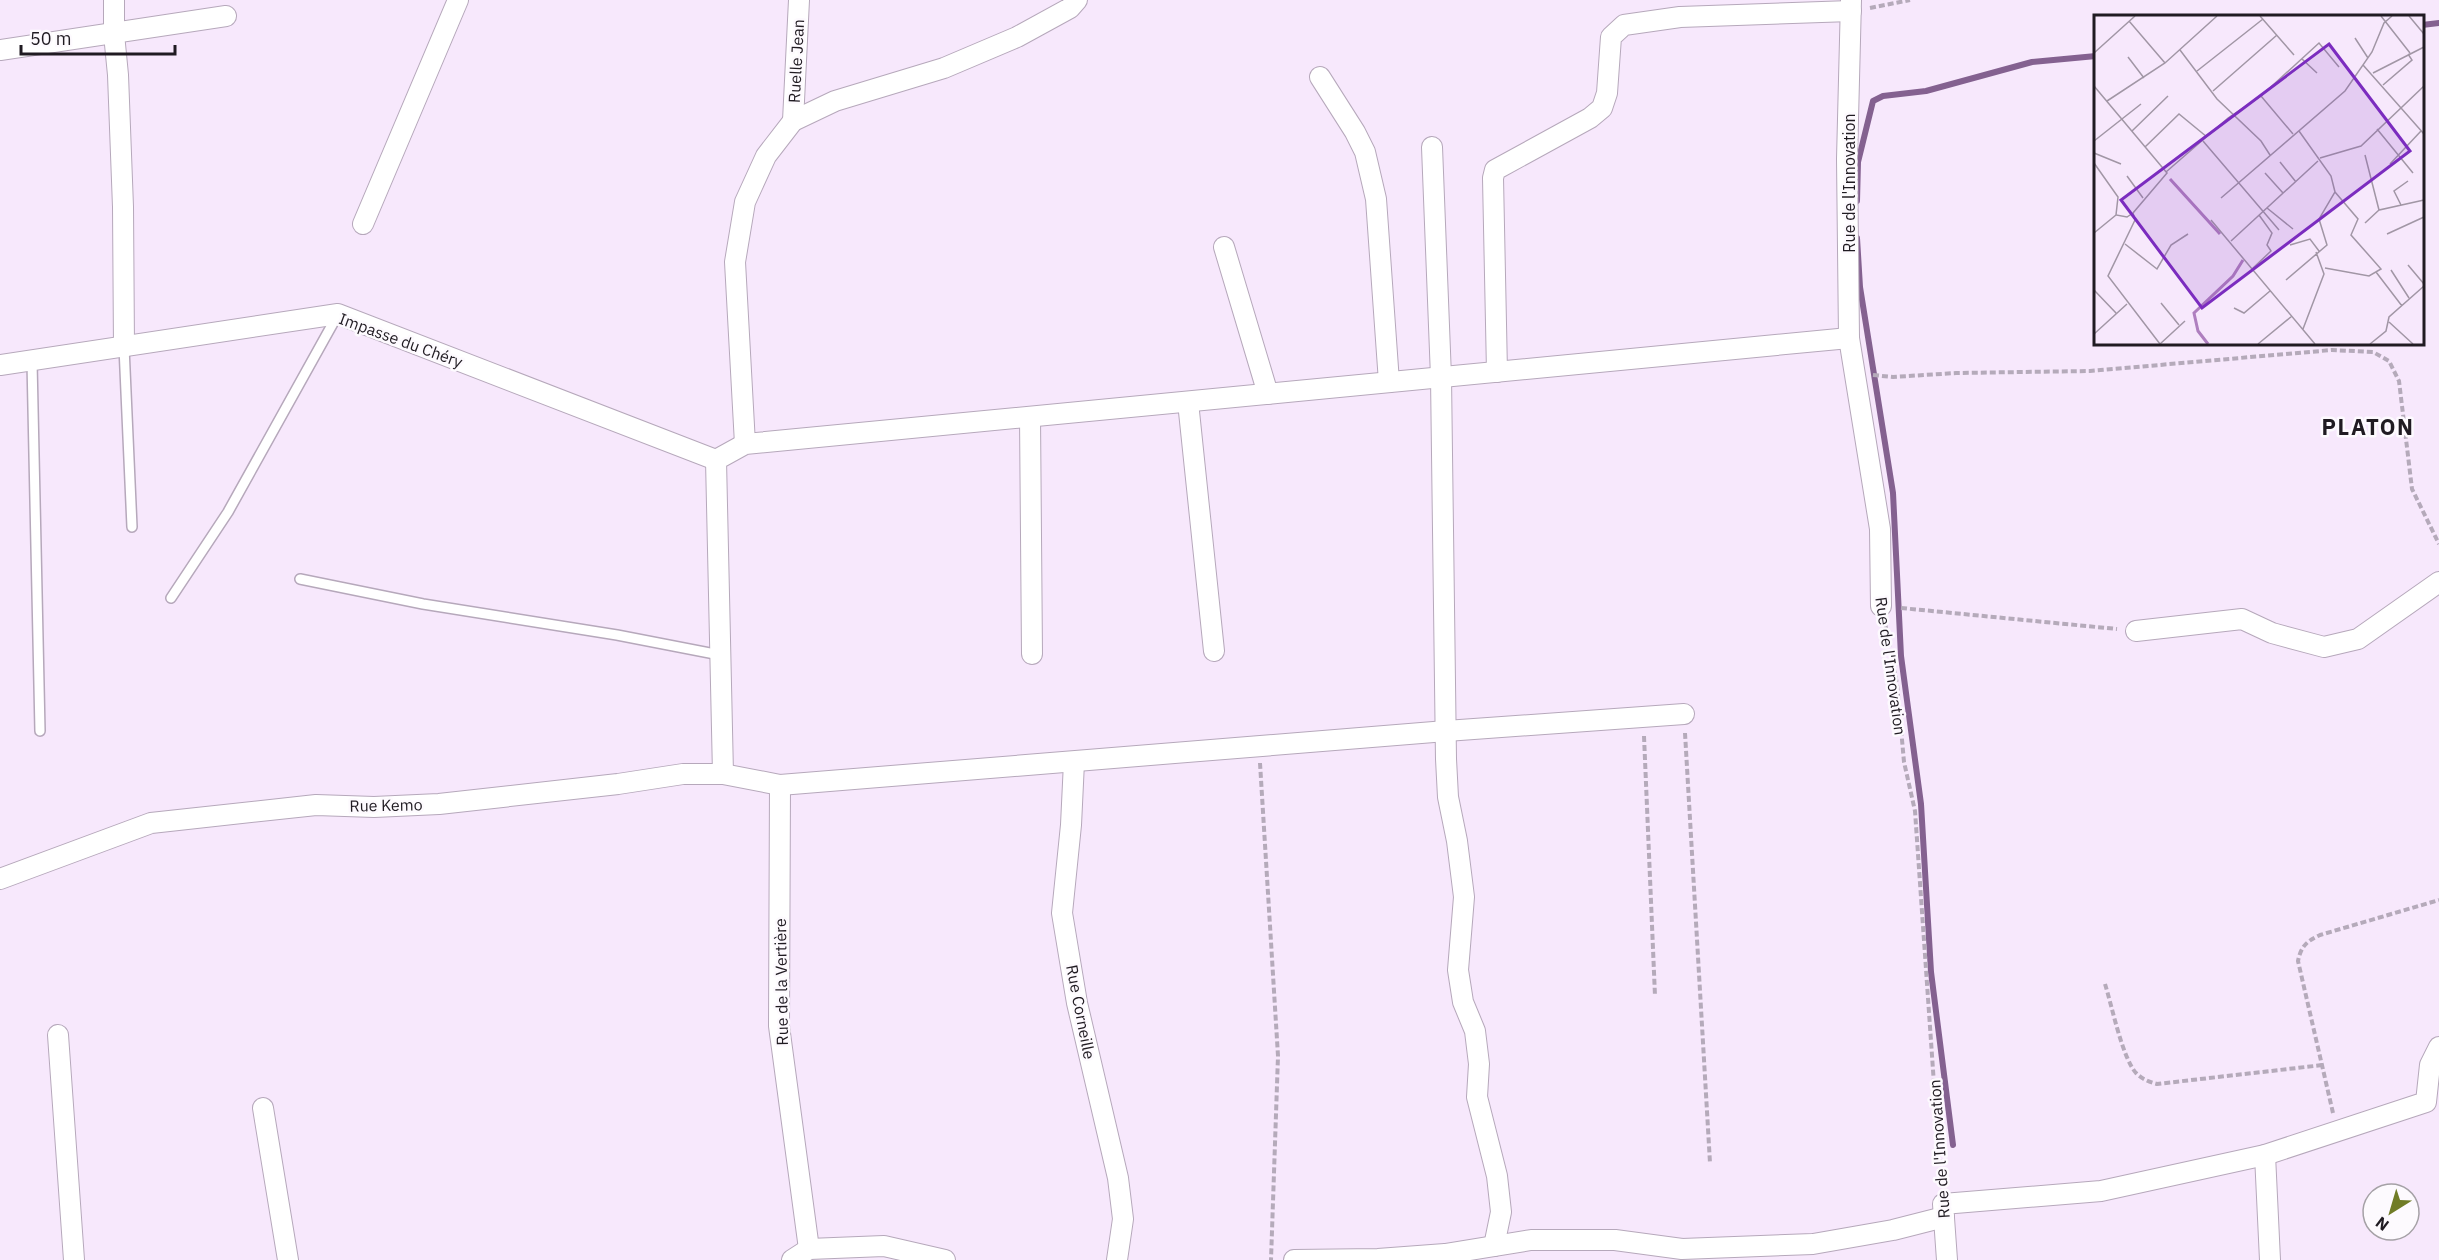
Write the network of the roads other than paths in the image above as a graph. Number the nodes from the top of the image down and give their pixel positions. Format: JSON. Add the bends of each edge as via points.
{"nodes":[{"id":1,"x":114,"y":0,"type":"edge"},
{"id":2,"x":458,"y":0,"type":"edge"},
{"id":3,"x":799,"y":0,"type":"edge"},
{"id":4,"x":1077,"y":0,"type":"edge"},
{"id":5,"x":1851,"y":6,"type":"edge"},
{"id":6,"x":226,"y":16,"type":"dead end"},
{"id":7,"x":114,"y":34,"type":"junction"},
{"id":8,"x":0,"y":50,"type":"edge"},
{"id":9,"x":1320,"y":77,"type":"dead end"},
{"id":10,"x":794,"y":121,"type":"junction"},
{"id":11,"x":1431,"y":147,"type":"dead end"},
{"id":12,"x":363,"y":224,"type":"dead end"},
{"id":13,"x":1224,"y":247,"type":"dead end"},
{"id":14,"x":338,"y":314,"type":"junction"},
{"id":15,"x":1849,"y":338,"type":"junction"},
{"id":16,"x":124,"y":347,"type":"junction"},
{"id":17,"x":32,"y":362,"type":"junction"},
{"id":18,"x":0,"y":365,"type":"edge"},
{"id":19,"x":1497,"y":372,"type":"junction"},
{"id":20,"x":1442,"y":376,"type":"junction"},
{"id":21,"x":1389,"y":382,"type":"junction"},
{"id":22,"x":1268,"y":394,"type":"junction"},
{"id":23,"x":1188,"y":402,"type":"junction"},
{"id":24,"x":1029,"y":417,"type":"junction"},
{"id":25,"x":745,"y":444,"type":"junction"},
{"id":26,"x":716,"y":460,"type":"junction"},
{"id":27,"x":132,"y":527,"type":"dead end"},
{"id":28,"x":300,"y":579,"type":"dead end"},
{"id":29,"x":2439,"y":582,"type":"edge"},
{"id":30,"x":171,"y":598,"type":"dead end"},
{"id":31,"x":1881,"y":606,"type":"road end"},
{"id":32,"x":2136,"y":631,"type":"road end"},
{"id":33,"x":1214,"y":651,"type":"dead end"},
{"id":34,"x":1032,"y":654,"type":"dead end"},
{"id":35,"x":720,"y":656,"type":"junction"},
{"id":36,"x":1684,"y":714,"type":"road end"},
{"id":37,"x":40,"y":731,"type":"dead end"},
{"id":38,"x":1446,"y":731,"type":"junction"},
{"id":39,"x":1074,"y":762,"type":"junction"},
{"id":40,"x":723,"y":774,"type":"junction"},
{"id":41,"x":780,"y":785,"type":"junction"},
{"id":42,"x":0,"y":879,"type":"edge"},
{"id":43,"x":58,"y":1035,"type":"dead end"},
{"id":44,"x":2439,"y":1047,"type":"edge"},
{"id":45,"x":2433,"y":1102,"type":"edge"},
{"id":46,"x":263,"y":1108,"type":"dead end"},
{"id":47,"x":2265,"y":1155,"type":"junction"},
{"id":48,"x":1943,"y":1210,"type":"junction"},
{"id":49,"x":1494,"y":1246,"type":"junction"},
{"id":50,"x":809,"y":1249,"type":"junction"},
{"id":51,"x":1446,"y":1257,"type":"edge"},
{"id":52,"x":74,"y":1260,"type":"edge"},
{"id":53,"x":288,"y":1260,"type":"edge"},
{"id":54,"x":792,"y":1260,"type":"edge"},
{"id":55,"x":945,"y":1260,"type":"edge"},
{"id":56,"x":1117,"y":1260,"type":"edge"},
{"id":57,"x":1294,"y":1260,"type":"edge"},
{"id":58,"x":1947,"y":1260,"type":"edge"},
{"id":59,"x":2270,"y":1260,"type":"edge"}],
"edges":[{"from":1,"to":7,"type":"street"},
{"from":2,"to":12,"type":"street"},
{"from":3,"to":10,"type":"street","name":"Ruelle Jean"},
{"from":4,"to":10,"type":"street","via":[[1070,8],[996,46],[944,68],[835,101]]},
{"from":5,"to":15,"type":"street","name":"Rue de l'Innovation","via":[[1847,159]]},
{"from":5,"to":19,"type":"street","via":[[1680,17],[1624,25],[1611,37],[1602,108],[1495,170]]},
{"from":6,"to":7,"type":"street"},
{"from":7,"to":8,"type":"street"},
{"from":7,"to":16,"type":"street","via":[[123,207]]},
{"from":9,"to":21,"type":"street","via":[[1365,152],[1376,199]]},
{"from":10,"to":25,"type":"street","via":[[766,156],[745,202],[735,262]]},
{"from":11,"to":20,"type":"street"},
{"from":13,"to":22,"type":"street"},
{"from":14,"to":16,"type":"street","name":"Impasse du Chéry"},
{"from":14,"to":26,"type":"street","name":"Impasse du Chéry"},
{"from":14,"to":30,"type":"lane","via":[[228,512]]},
{"from":15,"to":19,"type":"street"},
{"from":15,"to":31,"type":"street","name":"Rue de l'Innovation","via":[[1880,529]]},
{"from":16,"to":17,"type":"street","name":"Impasse du Chéry"},
{"from":16,"to":27,"type":"lane"},
{"from":17,"to":18,"type":"street","name":"Impasse du Chéry"},
{"from":17,"to":37,"type":"lane"},
{"from":19,"to":20,"type":"street"},
{"from":20,"to":21,"type":"street"},
{"from":20,"to":38,"type":"street"},
{"from":21,"to":22,"type":"street"},
{"from":22,"to":23,"type":"street"},
{"from":23,"to":24,"type":"street"},
{"from":23,"to":33,"type":"street"},
{"from":24,"to":25,"type":"street"},
{"from":24,"to":34,"type":"street"},
{"from":25,"to":26,"type":"street"},
{"from":26,"to":35,"type":"street"},
{"from":28,"to":35,"type":"lane"},
{"from":29,"to":32,"type":"street","via":[[2358,639],[2324,647],[2272,633],[2242,619]]},
{"from":35,"to":40,"type":"street"},
{"from":36,"to":38,"type":"street","name":"Rue Kemo"},
{"from":38,"to":39,"type":"street","name":"Rue Kemo"},
{"from":38,"to":49,"type":"street","via":[[1448,797],[1464,897],[1458,970],[1463,1002],[1475,1031],[1477,1097],[1497,1176],[1501,1212]]},
{"from":39,"to":41,"type":"street","name":"Rue Kemo"},
{"from":39,"to":56,"type":"street","name":"Rue Corneille","via":[[1062,913],[1077,1003],[1118,1178],[1123,1219]]},
{"from":40,"to":41,"type":"street","name":"Rue Kemo"},
{"from":40,"to":42,"type":"street","name":"Rue Kemo","via":[[683,774],[439,804],[316,805],[151,823]]},
{"from":41,"to":50,"type":"street","name":"Rue de la Vertière","via":[[779,1026]]},
{"from":43,"to":52,"type":"street"},
{"from":44,"to":45,"type":"street","via":[[2430,1065]]},
{"from":45,"to":47,"type":"street"},
{"from":46,"to":53,"type":"street"},
{"from":47,"to":48,"type":"street","via":[[2101,1191]]},
{"from":47,"to":59,"type":"street"},
{"from":48,"to":49,"type":"street","via":[[1893,1230],[1813,1244],[1682,1249],[1615,1240],[1531,1240]]},
{"from":48,"to":58,"type":"street","name":"Rue de l'Innovation"},
{"from":49,"to":51,"type":"street"},
{"from":50,"to":54,"type":"street"},
{"from":50,"to":55,"type":"street","via":[[884,1246]]},
{"from":51,"to":57,"type":"street"}]}
